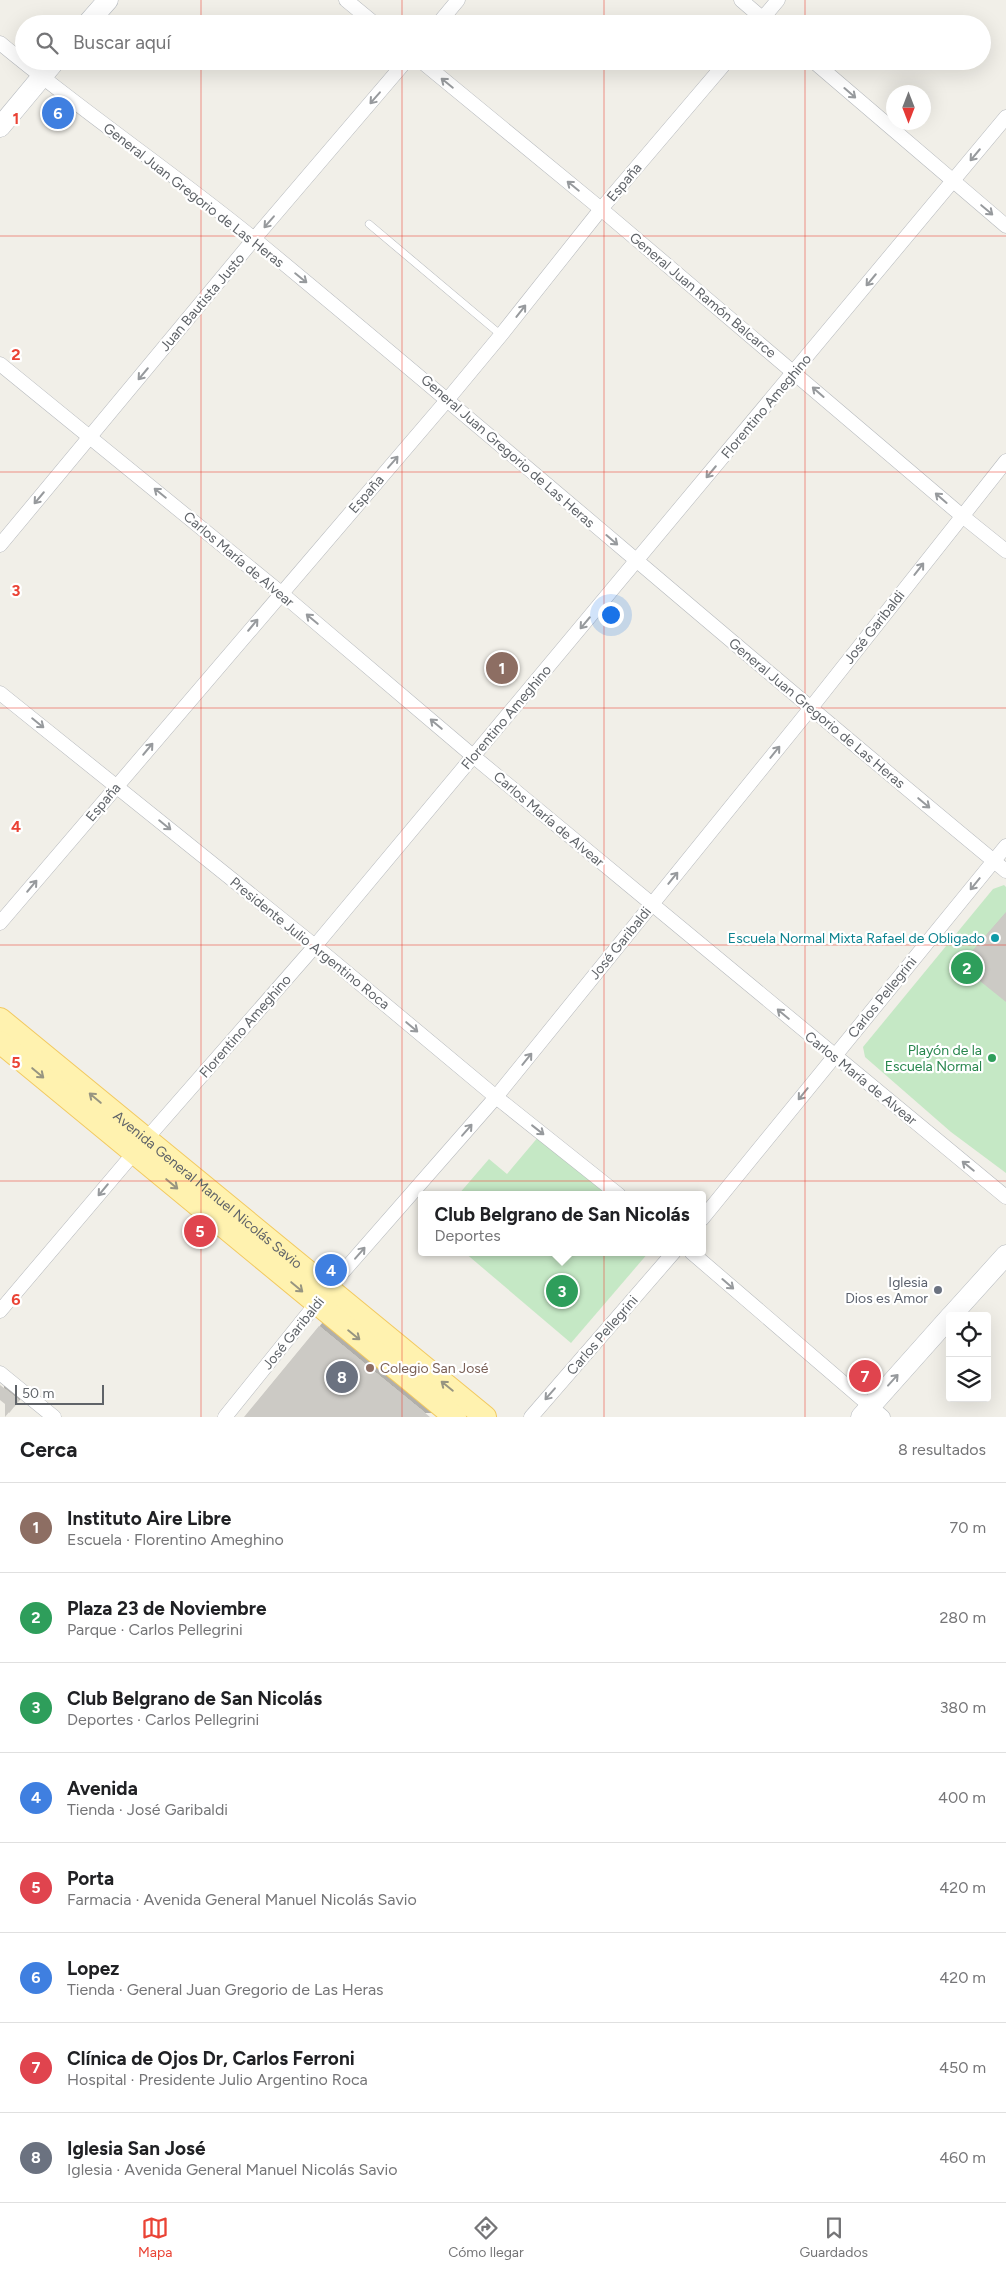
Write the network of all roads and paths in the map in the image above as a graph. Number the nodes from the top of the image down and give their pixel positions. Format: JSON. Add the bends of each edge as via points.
{"nodes":[{"id":1,"x":108,"y":0,"type":"edge"},
{"id":2,"x":346,"y":0,"type":"edge"},
{"id":3,"x":458,"y":0,"type":"edge"},
{"id":4,"x":741,"y":0,"type":"edge"},
{"id":5,"x":778,"y":0,"type":"edge"},
{"id":6,"x":95,"y":15,"type":"edge"},
{"id":7,"x":364,"y":15,"type":"edge"},
{"id":8,"x":446,"y":15,"type":"edge"},
{"id":9,"x":757,"y":15,"type":"edge"},
{"id":10,"x":768,"y":15,"type":"edge"},
{"id":11,"x":0,"y":43,"type":"edge"},
{"id":12,"x":15,"y":56,"type":"edge"},
{"id":13,"x":32,"y":70,"type":"edge"},
{"id":14,"x":48,"y":70,"type":"edge"},
{"id":15,"x":398,"y":70,"type":"edge"},
{"id":16,"x":432,"y":70,"type":"edge"},
{"id":17,"x":718,"y":70,"type":"edge"},
{"id":18,"x":824,"y":70,"type":"edge"},
{"id":19,"x":41,"y":78,"type":"junction"},
{"id":20,"x":1006,"y":117,"type":"edge"},
{"id":21,"x":0,"y":127,"type":"edge"},
{"id":22,"x":953,"y":181,"type":"junction"},
{"id":23,"x":601,"y":209,"type":"junction"},
{"id":24,"x":369,"y":224,"type":"dead end"},
{"id":25,"x":1006,"y":226,"type":"edge"},
{"id":26,"x":254,"y":239,"type":"junction"},
{"id":27,"x":501,"y":335,"type":"junction"},
{"id":28,"x":0,"y":364,"type":"edge"},
{"id":29,"x":794,"y":372,"type":"junction"},
{"id":30,"x":448,"y":399,"type":"junction"},
{"id":31,"x":90,"y":436,"type":"junction"},
{"id":32,"x":1006,"y":460,"type":"edge"},
{"id":33,"x":961,"y":515,"type":"junction"},
{"id":34,"x":0,"y":545,"type":"edge"},
{"id":35,"x":1006,"y":551,"type":"edge"},
{"id":36,"x":637,"y":562,"type":"junction"},
{"id":37,"x":280,"y":592,"type":"junction"},
{"id":38,"x":0,"y":692,"type":"edge"},
{"id":39,"x":810,"y":708,"type":"junction"},
{"id":40,"x":473,"y":756,"type":"junction"},
{"id":41,"x":116,"y":786,"type":"junction"},
{"id":42,"x":1006,"y":846,"type":"edge"},
{"id":43,"x":994,"y":861,"type":"junction"},
{"id":44,"x":1006,"y":871,"type":"edge"},
{"id":45,"x":652,"y":904,"type":"junction"},
{"id":46,"x":0,"y":923,"type":"edge"},
{"id":47,"x":315,"y":946,"type":"junction"},
{"id":48,"x":0,"y":1018,"type":"edge"},
{"id":49,"x":0,"y":1042,"type":"edge"},
{"id":50,"x":834,"y":1056,"type":"junction"},
{"id":51,"x":496,"y":1097,"type":"junction"},
{"id":52,"x":140,"y":1146,"type":"junction"},
{"id":53,"x":614,"y":1191,"type":"edge"},
{"id":54,"x":1006,"y":1197,"type":"edge"},
{"id":55,"x":706,"y":1214,"type":"edge"},
{"id":56,"x":1006,"y":1255,"type":"edge"},
{"id":57,"x":671,"y":1256,"type":"edge"},
{"id":58,"x":695,"y":1256,"type":"edge"},
{"id":59,"x":322,"y":1297,"type":"junction"},
{"id":60,"x":0,"y":1312,"type":"edge"},
{"id":61,"x":955,"y":1312,"type":"edge"},
{"id":62,"x":946,"y":1323,"type":"edge"},
{"id":63,"x":0,"y":1373,"type":"edge"},
{"id":64,"x":871,"y":1413,"type":"edge"},
{"id":65,"x":54,"y":1417,"type":"edge"},
{"id":66,"x":225,"y":1417,"type":"edge"},
{"id":67,"x":455,"y":1417,"type":"edge"},
{"id":68,"x":485,"y":1417,"type":"edge"},
{"id":69,"x":530,"y":1417,"type":"edge"}],
"edges":[{"from":1,"to":6,"type":"street"},
{"from":2,"to":7,"type":"street"},
{"from":3,"to":8,"type":"street"},
{"from":4,"to":9,"type":"street"},
{"from":5,"to":10,"type":"street"},
{"from":11,"to":12,"type":"street","name":"General Juan Gregorio de Las Heras"},
{"from":13,"to":19,"type":"street","name":"General Juan Gregorio de Las Heras"},
{"from":14,"to":19,"type":"street"},
{"from":15,"to":26,"type":"street","name":"Juan Bautista Justo","one_way":true},
{"from":23,"to":16,"type":"street","name":"General Juan Ramón Balcarce","one_way":true},
{"from":17,"to":23,"type":"street","name":"España"},
{"from":18,"to":22,"type":"street","one_way":true},
{"from":19,"to":21,"type":"street"},
{"from":19,"to":26,"type":"street","name":"General Juan Gregorio de Las Heras"},
{"from":20,"to":22,"type":"street","name":"Florentino Ameghino","one_way":true},
{"from":22,"to":25,"type":"street","one_way":true},
{"from":22,"to":29,"type":"street","name":"Florentino Ameghino","one_way":true},
{"from":27,"to":23,"type":"street","name":"España","one_way":true},
{"from":23,"to":29,"type":"street","name":"General Juan Ramón Balcarce"},
{"from":24,"to":27,"type":"lane"},
{"from":26,"to":30,"type":"street","name":"General Juan Gregorio de Las Heras","one_way":true},
{"from":26,"to":31,"type":"street","name":"Juan Bautista Justo","one_way":true},
{"from":27,"to":30,"type":"street","name":"España"},
{"from":28,"to":31,"type":"street","name":"Carlos María de Alvear"},
{"from":33,"to":29,"type":"street","name":"General Juan Ramón Balcarce","one_way":true},
{"from":29,"to":36,"type":"street","name":"Florentino Ameghino","one_way":true},
{"from":30,"to":36,"type":"street","name":"General Juan Gregorio de Las Heras","one_way":true},
{"from":37,"to":30,"type":"street","name":"España","one_way":true},
{"from":31,"to":34,"type":"street","name":"Juan Bautista Justo","one_way":true},
{"from":37,"to":31,"type":"street","name":"Carlos María de Alvear","one_way":true},
{"from":32,"to":33,"type":"street","name":"José Garibaldi"},
{"from":33,"to":35,"type":"street","name":"General Juan Ramón Balcarce"},
{"from":39,"to":33,"type":"street","name":"José Garibaldi","one_way":true},
{"from":36,"to":39,"type":"street","name":"General Juan Gregorio de Las Heras"},
{"from":36,"to":40,"type":"street","name":"Florentino Ameghino","one_way":true},
{"from":40,"to":37,"type":"street","name":"Carlos María de Alvear","one_way":true},
{"from":41,"to":37,"type":"street","name":"España","one_way":true},
{"from":38,"to":41,"type":"street","name":"Presidente Julio Argentino Roca","one_way":true},
{"from":39,"to":43,"type":"street","name":"General Juan Gregorio de Las Heras","one_way":true},
{"from":45,"to":39,"type":"street","name":"José Garibaldi","one_way":true},
{"from":40,"to":45,"type":"street","name":"Carlos María de Alvear"},
{"from":40,"to":47,"type":"street","name":"Florentino Ameghino"},
{"from":46,"to":41,"type":"street","name":"España","one_way":true},
{"from":41,"to":47,"type":"street","name":"Presidente Julio Argentino Roca","one_way":true},
{"from":42,"to":43,"type":"street","name":"Carlos Pellegrini"},
{"from":43,"to":44,"type":"street","name":"General Juan Gregorio de Las Heras"},
{"from":43,"to":50,"type":"street","name":"Carlos Pellegrini","one_way":true},
{"from":50,"to":45,"type":"street","name":"Carlos María de Alvear","one_way":true},
{"from":51,"to":45,"type":"street","name":"José Garibaldi","one_way":true},
{"from":47,"to":51,"type":"street","name":"Presidente Julio Argentino Roca","one_way":true},
{"from":47,"to":52,"type":"street","name":"Florentino Ameghino"},
{"from":52,"to":48,"type":"main road","name":"Avenida General Manuel Nicolás Savio","one_way":true},
{"from":49,"to":52,"type":"main road","name":"Avenida General Manuel Nicolás Savio","one_way":true},
{"from":54,"to":50,"type":"street","name":"Carlos María de Alvear","one_way":true},
{"from":50,"to":55,"type":"street","name":"Carlos Pellegrini","one_way":true},
{"from":51,"to":53,"type":"street","name":"Presidente Julio Argentino Roca","one_way":true},
{"from":59,"to":51,"type":"street","name":"José Garibaldi","one_way":true},
{"from":52,"to":59,"type":"main road","name":"Avenida General Manuel Nicolás Savio"},
{"from":52,"to":60,"type":"street","name":"Florentino Ameghino","one_way":true},
{"from":56,"to":61,"type":"street"},
{"from":57,"to":69,"type":"street","name":"Carlos Pellegrini","one_way":true},
{"from":58,"to":64,"type":"street","one_way":true},
{"from":59,"to":66,"type":"street","name":"José Garibaldi"},
{"from":59,"to":67,"type":"main road","name":"Avenida General Manuel Nicolás Savio","one_way":true},
{"from":68,"to":59,"type":"main road","name":"Avenida General Manuel Nicolás Savio","one_way":true},
{"from":64,"to":62,"type":"street","one_way":true},
{"from":63,"to":65,"type":"street"}]}
